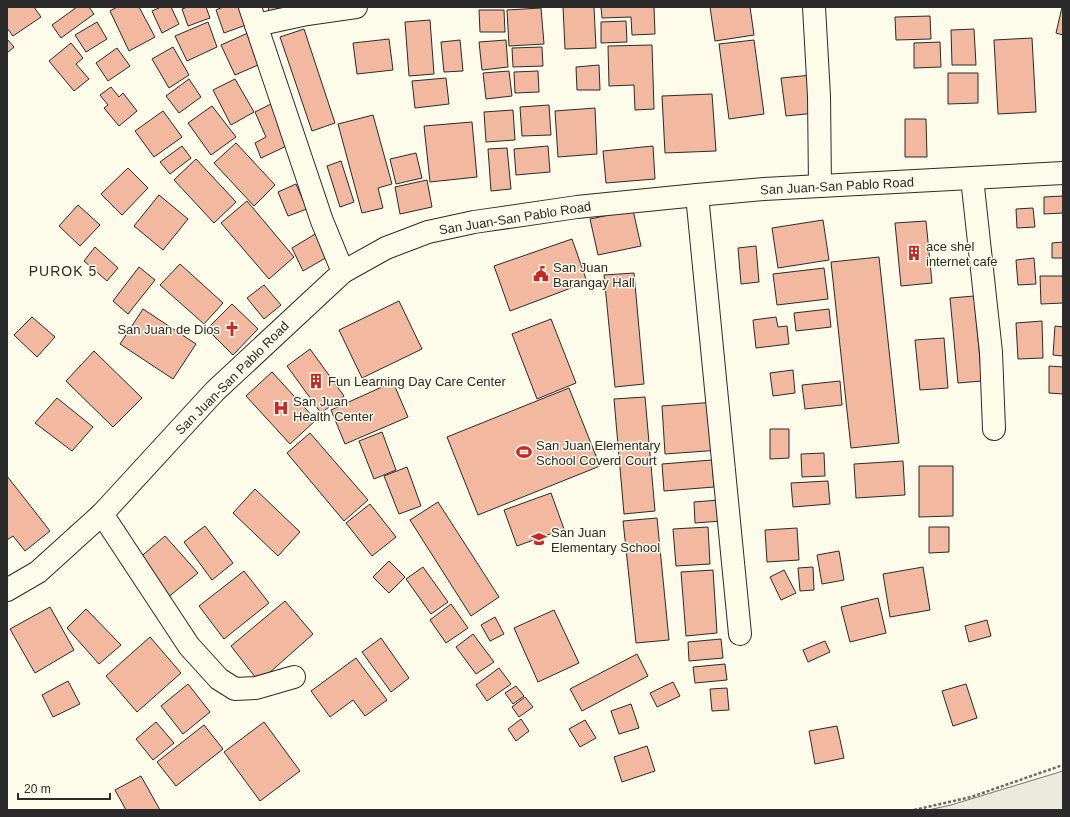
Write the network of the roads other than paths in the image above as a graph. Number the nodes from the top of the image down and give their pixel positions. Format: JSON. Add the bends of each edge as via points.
{"nodes":[{"id":1,"x":356,"y":7,"type":"edge"},
{"id":2,"x":814,"y":7,"type":"edge"},
{"id":3,"x":253,"y":16,"type":"edge"},
{"id":4,"x":1063,"y":173,"type":"edge"},
{"id":5,"x":972,"y":178,"type":"junction"},
{"id":6,"x":820,"y":186,"type":"junction"},
{"id":7,"x":696,"y":195,"type":"junction"},
{"id":8,"x":343,"y":272,"type":"junction"},
{"id":9,"x":994,"y":429,"type":"dead end"},
{"id":10,"x":102,"y":514,"type":"junction"},
{"id":11,"x":7,"y":590,"type":"edge"},
{"id":12,"x":740,"y":634,"type":"dead end"},
{"id":13,"x":294,"y":676,"type":"dead end"}],
"edges":[{"from":1,"to":3,"type":"street","via":[[307,14]]},
{"from":2,"to":6,"type":"street","via":[[819,96]]},
{"from":3,"to":8,"type":"street","via":[[322,221]]},
{"from":4,"to":5,"type":"street","name":"San Juan-San Pablo Road"},
{"from":5,"to":6,"type":"street","name":"San Juan-San Pablo Road"},
{"from":5,"to":9,"type":"street","via":[[991,352]]},
{"from":6,"to":7,"type":"street","name":"San Juan-San Pablo Road"},
{"from":7,"to":8,"type":"street","name":"San Juan-San Pablo Road","via":[[577,207],[474,222],[428,232],[386,248]]},
{"from":7,"to":12,"type":"street"},
{"from":8,"to":10,"type":"street","name":"San Juan-San Pablo Road","via":[[215,391]]},
{"from":10,"to":11,"type":"street","name":"San Juan-San Pablo Road","via":[[38,572]]},
{"from":10,"to":13,"type":"street","via":[[188,646],[219,679],[235,689],[256,688]]}]}
